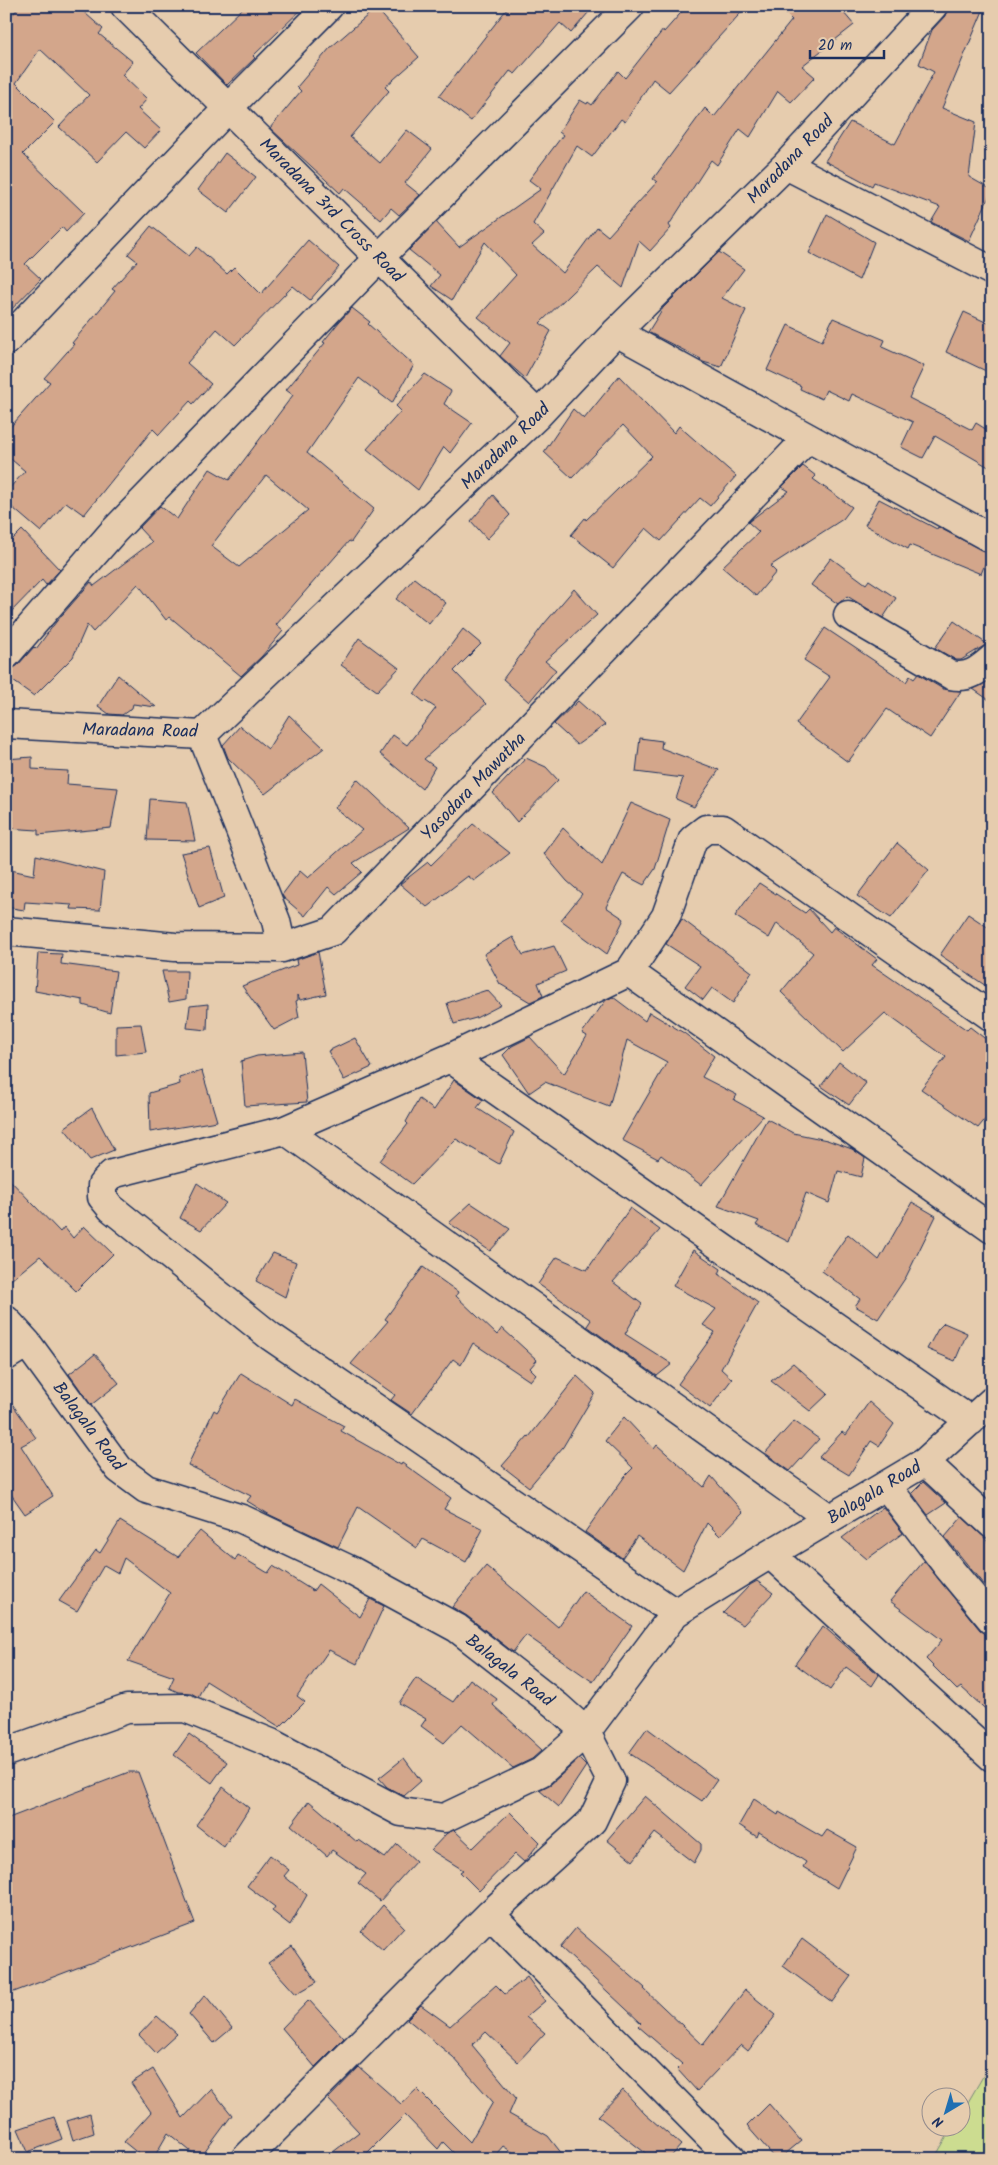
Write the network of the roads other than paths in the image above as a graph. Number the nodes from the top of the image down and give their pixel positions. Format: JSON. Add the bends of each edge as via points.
{"nodes":[{"id":1,"x":125,"y":6,"type":"edge"},
{"id":2,"x":329,"y":6,"type":"edge"},
{"id":3,"x":630,"y":6,"type":"edge"},
{"id":4,"x":933,"y":6,"type":"edge"},
{"id":5,"x":229,"y":108,"type":"junction"},
{"id":6,"x":786,"y":165,"type":"junction"},
{"id":7,"x":379,"y":258,"type":"junction"},
{"id":8,"x":992,"y":271,"type":"edge"},
{"id":9,"x":616,"y":332,"type":"junction"},
{"id":10,"x":6,"y":341,"type":"edge"},
{"id":11,"x":538,"y":415,"type":"junction"},
{"id":12,"x":808,"y":438,"type":"junction"},
{"id":13,"x":992,"y":539,"type":"edge"},
{"id":14,"x":848,"y":615,"type":"dead end"},
{"id":15,"x":6,"y":654,"type":"edge"},
{"id":16,"x":992,"y":659,"type":"edge"},
{"id":17,"x":6,"y":724,"type":"edge"},
{"id":18,"x":202,"y":735,"type":"junction"},
{"id":19,"x":6,"y":931,"type":"edge"},
{"id":20,"x":282,"y":948,"type":"junction"},
{"id":21,"x":629,"y":972,"type":"junction"},
{"id":22,"x":992,"y":1017,"type":"edge"},
{"id":23,"x":450,"y":1058,"type":"junction"},
{"id":24,"x":285,"y":1130,"type":"junction"},
{"id":25,"x":992,"y":1229,"type":"edge"},
{"id":26,"x":6,"y":1320,"type":"edge"},
{"id":27,"x":17,"y":1350,"type":"edge"},
{"id":28,"x":992,"y":1400,"type":"edge"},
{"id":29,"x":971,"y":1421,"type":"junction"},
{"id":30,"x":926,"y":1462,"type":"junction"},
{"id":31,"x":886,"y":1485,"type":"junction"},
{"id":32,"x":829,"y":1518,"type":"junction"},
{"id":33,"x":992,"y":1524,"type":"edge"},
{"id":34,"x":770,"y":1554,"type":"junction"},
{"id":35,"x":675,"y":1613,"type":"junction"},
{"id":36,"x":992,"y":1620,"type":"edge"},
{"id":37,"x":586,"y":1732,"type":"junction"},
{"id":38,"x":6,"y":1752,"type":"edge"},
{"id":39,"x":992,"y":1757,"type":"edge"},
{"id":40,"x":490,"y":1914,"type":"junction"},
{"id":41,"x":245,"y":2159,"type":"edge"},
{"id":42,"x":732,"y":2159,"type":"edge"}],
"edges":[{"from":1,"to":5,"type":"street","name":"Maradana 3rd Cross Road"},
{"from":2,"to":5,"type":"street"},
{"from":3,"to":7,"type":"street"},
{"from":4,"to":6,"type":"street","name":"Maradana Road"},
{"from":5,"to":7,"type":"street","name":"Maradana 3rd Cross Road"},
{"from":5,"to":10,"type":"street"},
{"from":6,"to":8,"type":"street"},
{"from":6,"to":9,"type":"street","name":"Maradana Road"},
{"from":7,"to":11,"type":"street","name":"Maradana 3rd Cross Road"},
{"from":7,"to":15,"type":"street","via":[[113,532]]},
{"from":9,"to":11,"type":"street","name":"Maradana Road"},
{"from":9,"to":12,"type":"street"},
{"from":11,"to":18,"type":"street","name":"Maradana Road"},
{"from":12,"to":13,"type":"street"},
{"from":12,"to":20,"type":"street","name":"Yasodara Mawatha","via":[[332,931]]},
{"from":14,"to":16,"type":"street","via":[[951,675],[962,678]]},
{"from":17,"to":18,"type":"street","name":"Maradana Road"},
{"from":18,"to":20,"type":"street","via":[[276,921]]},
{"from":19,"to":20,"type":"street","name":"Yasodara Mawatha","via":[[175,947]]},
{"from":21,"to":22,"type":"street","via":[[666,916],[693,839],[706,829],[723,829]]},
{"from":21,"to":23,"type":"street"},
{"from":21,"to":25,"type":"street"},
{"from":23,"to":24,"type":"street"},
{"from":23,"to":29,"type":"street"},
{"from":24,"to":32,"type":"street"},
{"from":24,"to":35,"type":"street","via":[[112,1174],[102,1185],[102,1197],[270,1336]]},
{"from":26,"to":27,"type":"street","name":"Balagala Road"},
{"from":27,"to":37,"type":"street","name":"Balagala Road","via":[[119,1470],[146,1489],[242,1519],[350,1570],[457,1628]]},
{"from":28,"to":29,"type":"street","name":"Balagala Road"},
{"from":29,"to":30,"type":"street","name":"Balagala Road"},
{"from":30,"to":31,"type":"street","name":"Balagala Road"},
{"from":30,"to":33,"type":"street"},
{"from":31,"to":32,"type":"street","name":"Balagala Road"},
{"from":31,"to":36,"type":"street"},
{"from":32,"to":34,"type":"street","name":"Balagala Road"},
{"from":34,"to":35,"type":"street","name":"Balagala Road"},
{"from":34,"to":39,"type":"street"},
{"from":35,"to":37,"type":"street","name":"Balagala Road"},
{"from":37,"to":38,"type":"street","via":[[541,1772],[444,1818],[401,1812],[271,1743],[185,1708],[127,1709]]},
{"from":37,"to":40,"type":"street","via":[[610,1781],[592,1822]]},
{"from":40,"to":41,"type":"street"},
{"from":40,"to":42,"type":"street"}]}
